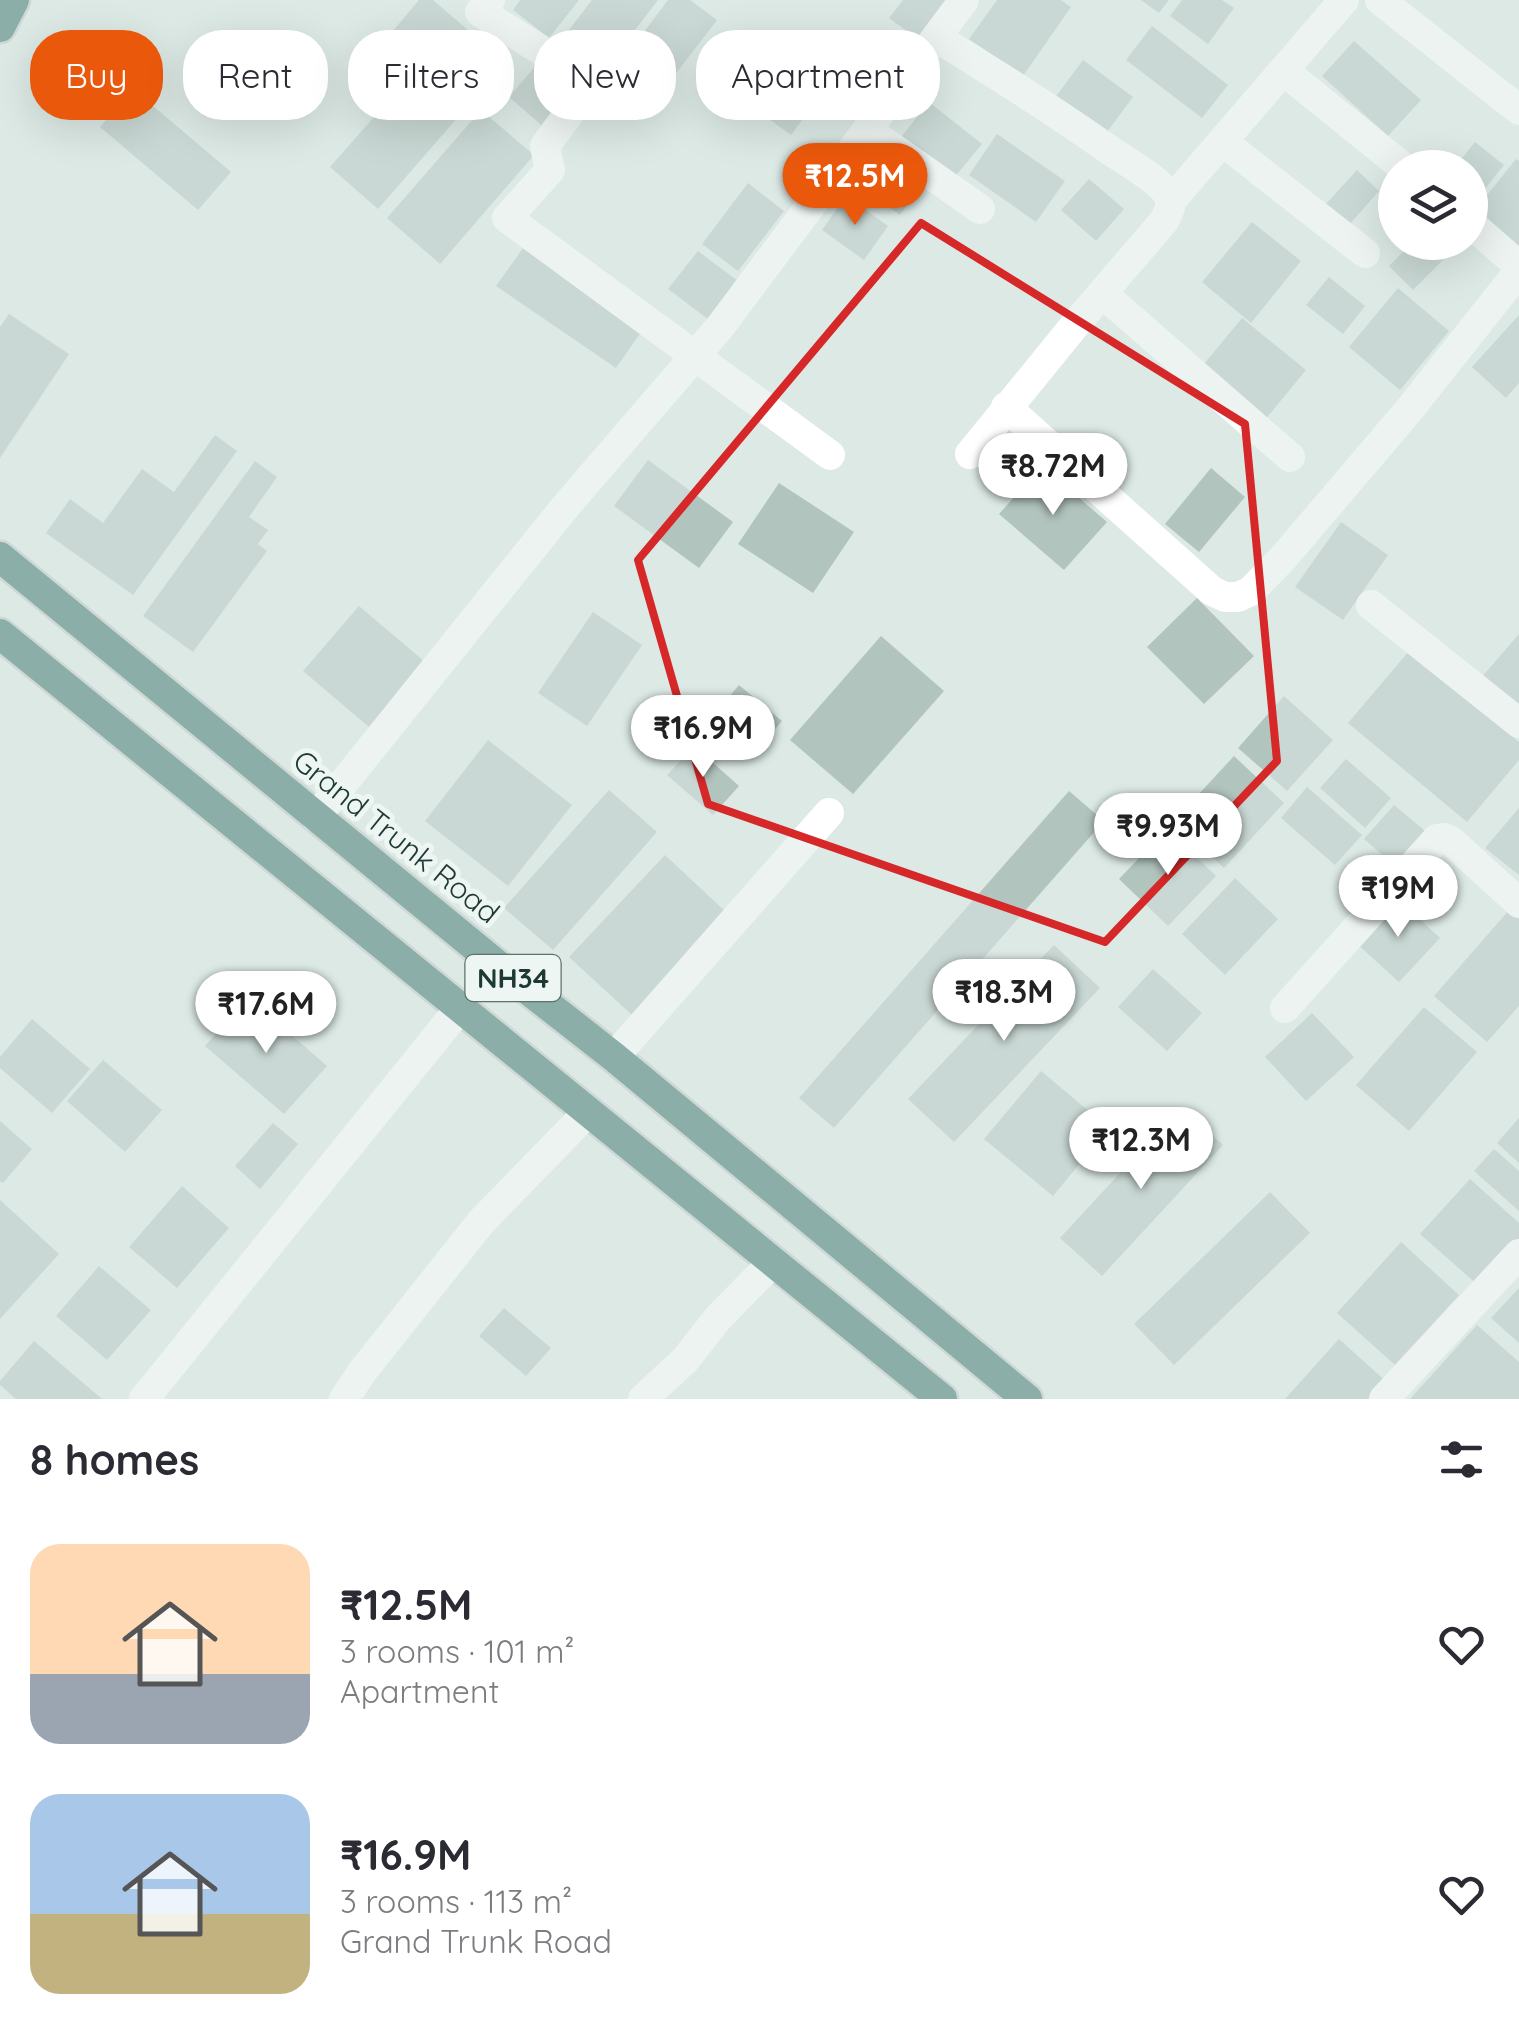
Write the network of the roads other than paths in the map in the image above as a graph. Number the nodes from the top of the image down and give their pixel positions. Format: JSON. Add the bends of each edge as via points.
{"nodes":[{"id":1,"x":14,"y":0,"type":"edge"},
{"id":2,"x":490,"y":0,"type":"edge"},
{"id":3,"x":964,"y":0,"type":"edge"},
{"id":4,"x":1344,"y":0,"type":"edge"},
{"id":5,"x":1380,"y":0,"type":"edge"},
{"id":6,"x":0,"y":27,"type":"edge"},
{"id":7,"x":940,"y":34,"type":"edge"},
{"id":8,"x":940,"y":40,"type":"edge"},
{"id":9,"x":1284,"y":72,"type":"junction"},
{"id":10,"x":1519,"y":110,"type":"edge"},
{"id":11,"x":875,"y":120,"type":"edge"},
{"id":12,"x":867,"y":130,"type":"junction"},
{"id":13,"x":1223,"y":142,"type":"junction"},
{"id":14,"x":1382,"y":150,"type":"edge"},
{"id":15,"x":1170,"y":202,"type":"junction"},
{"id":16,"x":980,"y":209,"type":"dead end"},
{"id":17,"x":1488,"y":240,"type":"edge"},
{"id":18,"x":1365,"y":253,"type":"dead end"},
{"id":19,"x":1519,"y":268,"type":"edge"},
{"id":20,"x":1102,"y":293,"type":"junction"},
{"id":21,"x":695,"y":356,"type":"junction"},
{"id":22,"x":1006,"y":407,"type":"junction"},
{"id":23,"x":970,"y":454,"type":"dead end"},
{"id":24,"x":830,"y":455,"type":"dead end"},
{"id":25,"x":1290,"y":457,"type":"dead end"},
{"id":26,"x":0,"y":557,"type":"edge"},
{"id":27,"x":1371,"y":606,"type":"dead end"},
{"id":28,"x":0,"y":634,"type":"edge"},
{"id":29,"x":1519,"y":723,"type":"edge"},
{"id":30,"x":829,"y":813,"type":"dead end"},
{"id":31,"x":316,"y":816,"type":"junction"},
{"id":32,"x":1519,"y":903,"type":"edge"},
{"id":33,"x":460,"y":1008,"type":"junction"},
{"id":34,"x":1285,"y":1008,"type":"dead end"},
{"id":35,"x":614,"y":1057,"type":"junction"},
{"id":36,"x":588,"y":1112,"type":"junction"},
{"id":37,"x":1519,"y":1254,"type":"edge"},
{"id":38,"x":773,"y":1262,"type":"junction"},
{"id":39,"x":144,"y":1399,"type":"edge"},
{"id":40,"x":344,"y":1399,"type":"edge"},
{"id":41,"x":643,"y":1399,"type":"edge"},
{"id":42,"x":942,"y":1399,"type":"edge"},
{"id":43,"x":1027,"y":1399,"type":"edge"},
{"id":44,"x":1384,"y":1399,"type":"edge"}],
"edges":[{"from":1,"to":6,"type":"highway"},
{"from":2,"to":21,"type":"street","via":[[480,12],[592,82],[545,146],[550,170],[507,218]]},
{"from":3,"to":7,"type":"street"},
{"from":4,"to":9,"type":"street"},
{"from":5,"to":10,"type":"street"},
{"from":8,"to":15,"type":"street","via":[[1130,164]]},
{"from":9,"to":13,"type":"street"},
{"from":9,"to":14,"type":"street"},
{"from":11,"to":12,"type":"street"},
{"from":12,"to":16,"type":"street"},
{"from":12,"to":21,"type":"street"},
{"from":13,"to":15,"type":"street"},
{"from":13,"to":18,"type":"street"},
{"from":15,"to":20,"type":"street","via":[[1164,221]]},
{"from":17,"to":19,"type":"street"},
{"from":19,"to":22,"type":"street","via":[[1284,558],[1238,598],[1212,591]]},
{"from":20,"to":22,"type":"street"},
{"from":20,"to":25,"type":"street"},
{"from":21,"to":24,"type":"street"},
{"from":21,"to":31,"type":"street"},
{"from":22,"to":23,"type":"street"},
{"from":26,"to":31,"type":"highway","name":"Grand Trunk Road","number":"NH34"},
{"from":27,"to":29,"type":"street"},
{"from":28,"to":33,"type":"highway","number":"NH34"},
{"from":30,"to":35,"type":"street"},
{"from":31,"to":35,"type":"highway","name":"Grand Trunk Road","number":"NH34"},
{"from":32,"to":34,"type":"street","via":[[1451,841],[1437,838]]},
{"from":33,"to":36,"type":"highway","number":"NH34"},
{"from":33,"to":39,"type":"street"},
{"from":35,"to":43,"type":"highway","name":"Grand Trunk Road","number":"NH34"},
{"from":36,"to":38,"type":"highway","number":"NH34"},
{"from":36,"to":40,"type":"street","via":[[481,1222]]},
{"from":37,"to":44,"type":"street"},
{"from":38,"to":41,"type":"street"},
{"from":38,"to":42,"type":"highway","number":"NH34"}]}
